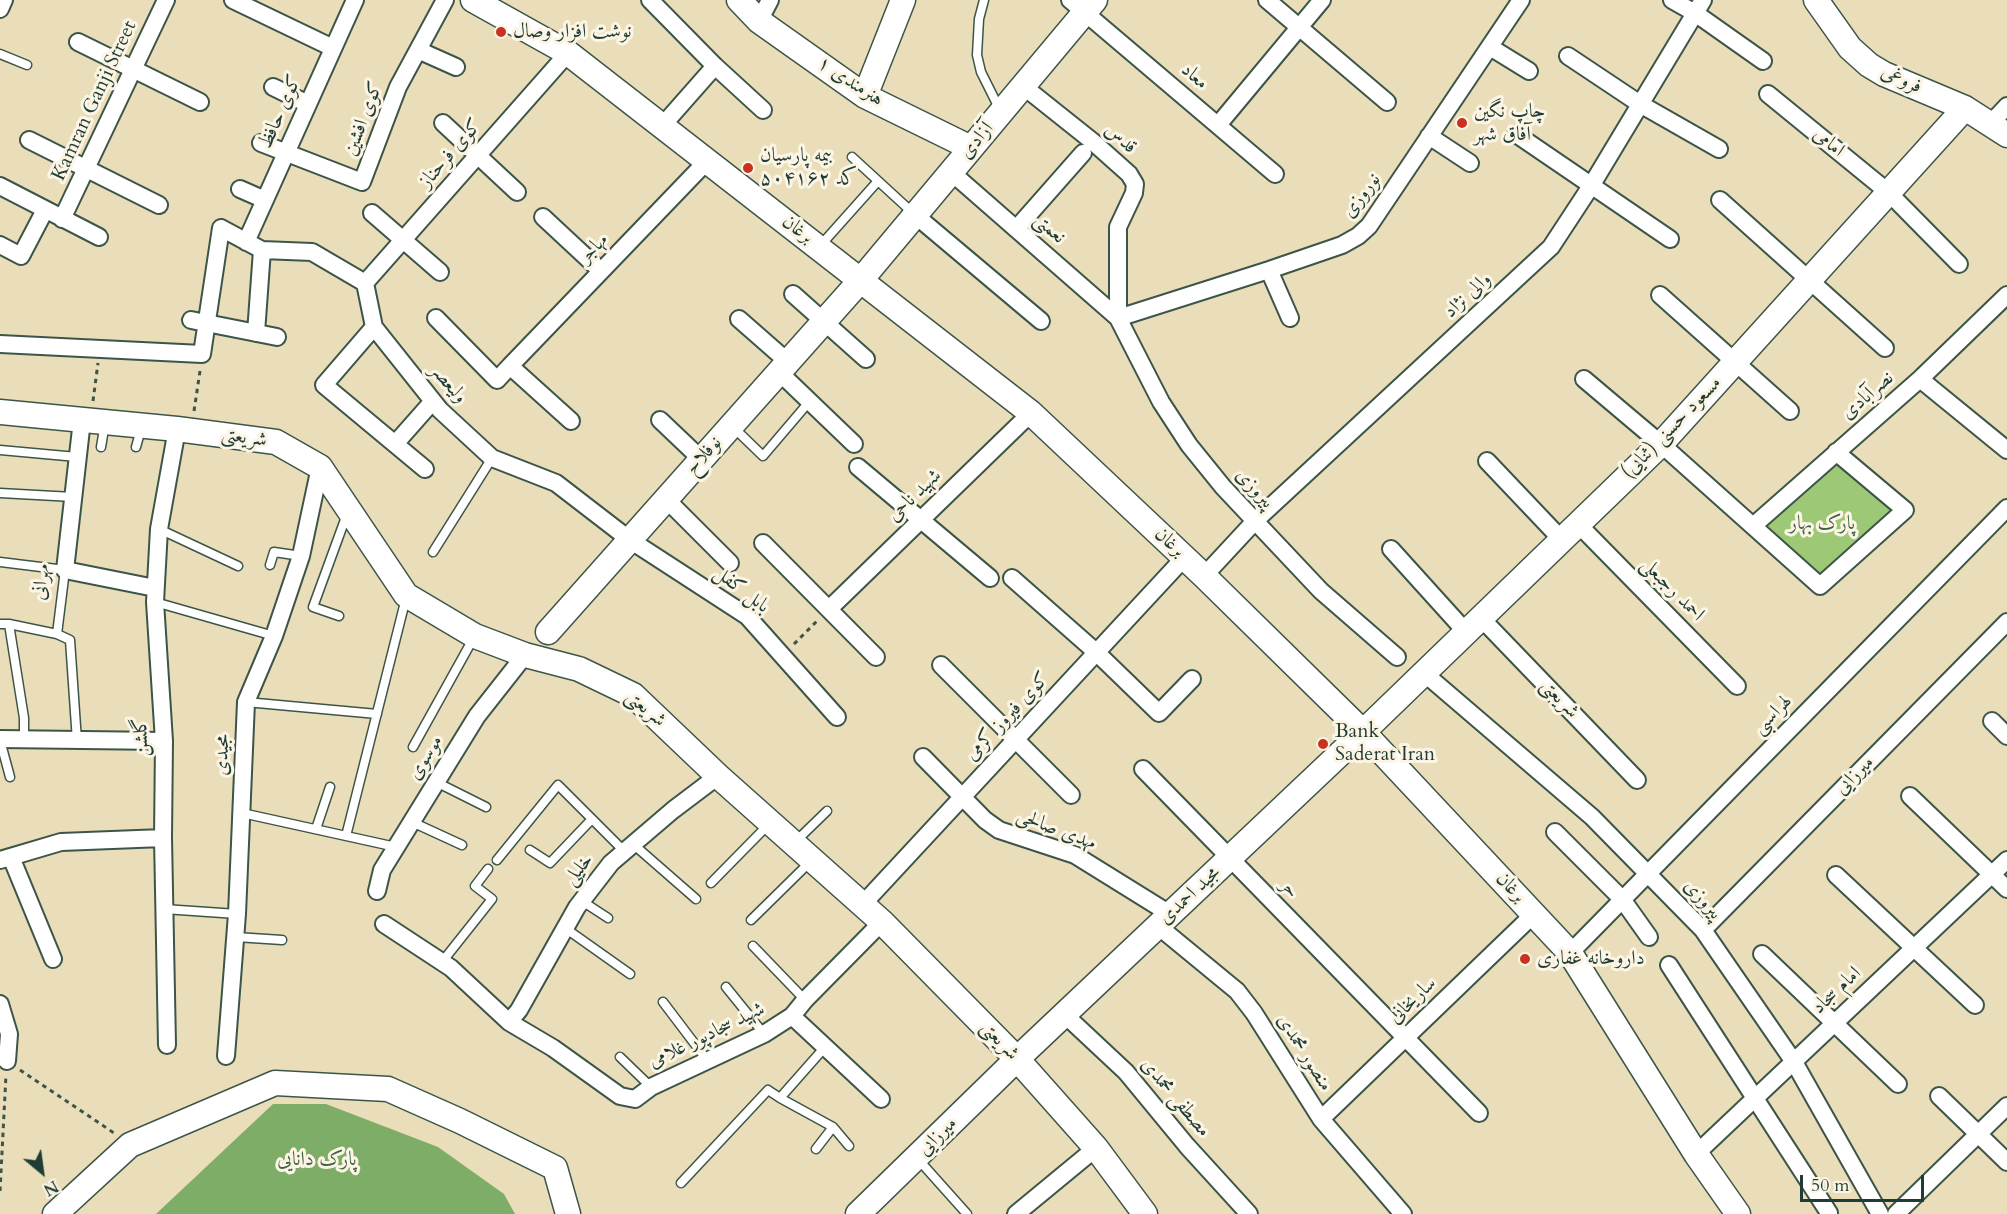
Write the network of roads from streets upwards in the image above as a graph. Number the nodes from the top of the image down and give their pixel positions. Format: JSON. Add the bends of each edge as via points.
{"nodes":[{"id":1,"x":4,"y":0,"type":"edge"},
{"id":2,"x":165,"y":0,"type":"edge"},
{"id":3,"x":233,"y":0,"type":"edge"},
{"id":4,"x":354,"y":0,"type":"edge"},
{"id":5,"x":445,"y":0,"type":"edge"},
{"id":6,"x":650,"y":0,"type":"edge"},
{"id":7,"x":739,"y":0,"type":"edge"},
{"id":8,"x":903,"y":0,"type":"edge"},
{"id":9,"x":1267,"y":0,"type":"edge"},
{"id":10,"x":1322,"y":0,"type":"edge"},
{"id":11,"x":1521,"y":0,"type":"edge"},
{"id":12,"x":1672,"y":0,"type":"edge"},
{"id":13,"x":1816,"y":0,"type":"edge"},
{"id":14,"x":483,"y":3,"type":"edge"},
{"id":15,"x":1084,"y":4,"type":"edge"},
{"id":16,"x":1699,"y":7,"type":"edge"},
{"id":17,"x":0,"y":9,"type":"edge"},
{"id":18,"x":765,"y":10,"type":"edge"},
{"id":19,"x":1299,"y":27,"type":"junction"},
{"id":20,"x":78,"y":42,"type":"dead end"},
{"id":21,"x":1490,"y":47,"type":"junction"},
{"id":22,"x":333,"y":48,"type":"junction"},
{"id":23,"x":418,"y":50,"type":"junction"},
{"id":24,"x":568,"y":53,"type":"junction"},
{"id":25,"x":1568,"y":56,"type":"dead end"},
{"id":26,"x":1763,"y":61,"type":"dead end"},
{"id":27,"x":715,"y":66,"type":"junction"},
{"id":28,"x":456,"y":67,"type":"dead end"},
{"id":29,"x":133,"y":69,"type":"junction"},
{"id":30,"x":1529,"y":71,"type":"dead end"},
{"id":31,"x":1023,"y":86,"type":"junction"},
{"id":32,"x":273,"y":87,"type":"dead end"},
{"id":33,"x":1768,"y":94,"type":"dead end"},
{"id":34,"x":865,"y":96,"type":"junction"},
{"id":35,"x":200,"y":102,"type":"dead end"},
{"id":36,"x":1387,"y":102,"type":"dead end"},
{"id":37,"x":308,"y":104,"type":"junction"},
{"id":38,"x":1640,"y":104,"type":"junction"},
{"id":39,"x":1965,"y":108,"type":"junction"},
{"id":40,"x":763,"y":110,"type":"dead end"},
{"id":41,"x":2002,"y":121,"type":"edge"},
{"id":42,"x":443,"y":123,"type":"dead end"},
{"id":43,"x":663,"y":125,"type":"junction"},
{"id":44,"x":1218,"y":125,"type":"junction"},
{"id":45,"x":1516,"y":134,"type":"dead end"},
{"id":46,"x":1429,"y":136,"type":"junction"},
{"id":47,"x":30,"y":140,"type":"dead end"},
{"id":48,"x":261,"y":143,"type":"dead end"},
{"id":49,"x":971,"y":148,"type":"junction"},
{"id":50,"x":1719,"y":149,"type":"dead end"},
{"id":51,"x":286,"y":153,"type":"junction"},
{"id":52,"x":1083,"y":153,"type":"dead end"},
{"id":53,"x":478,"y":155,"type":"junction"},
{"id":54,"x":708,"y":160,"type":"junction"},
{"id":55,"x":1470,"y":163,"type":"dead end"},
{"id":56,"x":87,"y":168,"type":"junction"},
{"id":57,"x":951,"y":172,"type":"junction"},
{"id":58,"x":1275,"y":174,"type":"dead end"},
{"id":59,"x":0,"y":186,"type":"edge"},
{"id":60,"x":1591,"y":186,"type":"junction"},
{"id":61,"x":240,"y":189,"type":"dead end"},
{"id":62,"x":517,"y":192,"type":"dead end"},
{"id":63,"x":1888,"y":192,"type":"junction"},
{"id":64,"x":265,"y":200,"type":"junction"},
{"id":65,"x":1720,"y":200,"type":"dead end"},
{"id":66,"x":159,"y":205,"type":"dead end"},
{"id":67,"x":45,"y":210,"type":"junction"},
{"id":68,"x":372,"y":213,"type":"dead end"},
{"id":69,"x":915,"y":215,"type":"junction"},
{"id":70,"x":543,"y":217,"type":"dead end"},
{"id":71,"x":62,"y":219,"type":"junction"},
{"id":72,"x":1016,"y":229,"type":"junction"},
{"id":73,"x":99,"y":237,"type":"dead end"},
{"id":74,"x":1670,"y":239,"type":"dead end"},
{"id":75,"x":403,"y":240,"type":"junction"},
{"id":76,"x":246,"y":242,"type":"junction"},
{"id":77,"x":0,"y":245,"type":"edge"},
{"id":78,"x":262,"y":250,"type":"junction"},
{"id":79,"x":1959,"y":264,"type":"dead end"},
{"id":80,"x":1269,"y":270,"type":"junction"},
{"id":81,"x":601,"y":271,"type":"junction"},
{"id":82,"x":440,"y":272,"type":"dead end"},
{"id":83,"x":1809,"y":280,"type":"junction"},
{"id":84,"x":860,"y":281,"type":"junction"},
{"id":85,"x":365,"y":284,"type":"junction"},
{"id":86,"x":793,"y":294,"type":"dead end"},
{"id":87,"x":1660,"y":295,"type":"dead end"},
{"id":88,"x":2007,"y":295,"type":"edge"},
{"id":89,"x":436,"y":318,"type":"dead end"},
{"id":90,"x":1119,"y":318,"type":"junction"},
{"id":91,"x":1290,"y":318,"type":"dead end"},
{"id":92,"x":738,"y":319,"type":"dead end"},
{"id":93,"x":824,"y":321,"type":"junction"},
{"id":94,"x":1041,"y":321,"type":"dead end"},
{"id":95,"x":199,"y":322,"type":"junction"},
{"id":96,"x":374,"y":327,"type":"junction"},
{"id":97,"x":256,"y":333,"type":"junction"},
{"id":98,"x":278,"y":337,"type":"dead end"},
{"id":99,"x":0,"y":344,"type":"edge"},
{"id":100,"x":1885,"y":348,"type":"dead end"},
{"id":101,"x":866,"y":359,"type":"dead end"},
{"id":102,"x":1735,"y":362,"type":"junction"},
{"id":103,"x":510,"y":366,"type":"junction"},
{"id":104,"x":784,"y":367,"type":"junction"},
{"id":105,"x":1584,"y":379,"type":"dead end"},
{"id":106,"x":1920,"y":379,"type":"junction"},
{"id":107,"x":434,"y":401,"type":"junction"},
{"id":108,"x":1790,"y":411,"type":"dead end"},
{"id":109,"x":0,"y":412,"type":"edge"},
{"id":110,"x":1031,"y":413,"type":"junction"},
{"id":111,"x":660,"y":420,"type":"dead end"},
{"id":112,"x":92,"y":421,"type":"junction"},
{"id":113,"x":571,"y":421,"type":"dead end"},
{"id":114,"x":184,"y":430,"type":"junction"},
{"id":115,"x":395,"y":444,"type":"junction"},
{"id":116,"x":854,"y":444,"type":"dead end"},
{"id":117,"x":1661,"y":444,"type":"junction"},
{"id":118,"x":2007,"y":450,"type":"edge"},
{"id":119,"x":1836,"y":452,"type":"junction"},
{"id":120,"x":701,"y":459,"type":"junction"},
{"id":121,"x":1487,"y":461,"type":"dead end"},
{"id":122,"x":320,"y":467,"type":"junction"},
{"id":123,"x":858,"y":467,"type":"dead end"},
{"id":124,"x":425,"y":469,"type":"dead end"},
{"id":125,"x":666,"y":499,"type":"junction"},
{"id":126,"x":2007,"y":508,"type":"edge"},
{"id":127,"x":921,"y":520,"type":"junction"},
{"id":128,"x":1256,"y":521,"type":"junction"},
{"id":129,"x":1753,"y":526,"type":"junction"},
{"id":130,"x":1570,"y":532,"type":"junction"},
{"id":131,"x":630,"y":540,"type":"junction"},
{"id":132,"x":763,"y":543,"type":"dead end"},
{"id":133,"x":1391,"y":549,"type":"dead end"},
{"id":134,"x":1184,"y":558,"type":"junction"},
{"id":135,"x":730,"y":563,"type":"dead end"},
{"id":136,"x":1204,"y":576,"type":"junction"},
{"id":137,"x":990,"y":578,"type":"dead end"},
{"id":138,"x":1012,"y":578,"type":"dead end"},
{"id":139,"x":155,"y":595,"type":"junction"},
{"id":140,"x":829,"y":609,"type":"junction"},
{"id":141,"x":2007,"y":622,"type":"edge"},
{"id":142,"x":1474,"y":625,"type":"junction"},
{"id":143,"x":548,"y":632,"type":"dead end"},
{"id":144,"x":1096,"y":652,"type":"junction"},
{"id":145,"x":525,"y":655,"type":"junction"},
{"id":146,"x":876,"y":657,"type":"dead end"},
{"id":147,"x":1397,"y":657,"type":"dead end"},
{"id":148,"x":941,"y":665,"type":"dead end"},
{"id":149,"x":1424,"y":673,"type":"junction"},
{"id":150,"x":1192,"y":679,"type":"dead end"},
{"id":151,"x":1737,"y":686,"type":"dead end"},
{"id":152,"x":837,"y":717,"type":"dead end"},
{"id":153,"x":1992,"y":721,"type":"dead end"},
{"id":154,"x":1363,"y":732,"type":"junction"},
{"id":155,"x":2007,"y":736,"type":"edge"},
{"id":156,"x":0,"y":739,"type":"edge"},
{"id":157,"x":1016,"y":740,"type":"junction"},
{"id":158,"x":165,"y":741,"type":"junction"},
{"id":159,"x":923,"y":757,"type":"dead end"},
{"id":160,"x":1143,"y":769,"type":"dead end"},
{"id":161,"x":718,"y":776,"type":"junction"},
{"id":162,"x":1637,"y":780,"type":"dead end"},
{"id":163,"x":1071,"y":795,"type":"dead end"},
{"id":164,"x":1910,"y":796,"type":"dead end"},
{"id":165,"x":962,"y":797,"type":"junction"},
{"id":166,"x":1555,"y":832,"type":"dead end"},
{"id":167,"x":163,"y":838,"type":"junction"},
{"id":168,"x":1230,"y":858,"type":"junction"},
{"id":169,"x":5,"y":859,"type":"edge"},
{"id":170,"x":2007,"y":860,"type":"edge"},
{"id":171,"x":1648,"y":873,"type":"junction"},
{"id":172,"x":1836,"y":875,"type":"dead end"},
{"id":173,"x":1991,"y":875,"type":"junction"},
{"id":174,"x":2007,"y":889,"type":"edge"},
{"id":175,"x":376,"y":891,"type":"dead end"},
{"id":176,"x":1622,"y":899,"type":"junction"},
{"id":177,"x":863,"y":904,"type":"junction"},
{"id":178,"x":1534,"y":914,"type":"junction"},
{"id":179,"x":1164,"y":920,"type":"junction"},
{"id":180,"x":882,"y":922,"type":"junction"},
{"id":181,"x":384,"y":924,"type":"dead end"},
{"id":182,"x":1703,"y":930,"type":"junction"},
{"id":183,"x":1649,"y":937,"type":"dead end"},
{"id":184,"x":1913,"y":948,"type":"junction"},
{"id":185,"x":1570,"y":953,"type":"junction"},
{"id":186,"x":1762,"y":954,"type":"dead end"},
{"id":187,"x":53,"y":960,"type":"dead end"},
{"id":188,"x":1669,"y":965,"type":"dead end"},
{"id":189,"x":0,"y":1004,"type":"edge"},
{"id":190,"x":1975,"y":1005,"type":"dead end"},
{"id":191,"x":1064,"y":1014,"type":"junction"},
{"id":192,"x":792,"y":1016,"type":"junction"},
{"id":193,"x":509,"y":1022,"type":"junction"},
{"id":194,"x":1834,"y":1023,"type":"junction"},
{"id":195,"x":1405,"y":1038,"type":"junction"},
{"id":196,"x":167,"y":1045,"type":"dead end"},
{"id":197,"x":226,"y":1056,"type":"dead end"},
{"id":198,"x":1017,"y":1059,"type":"junction"},
{"id":199,"x":7,"y":1061,"type":"road end"},
{"id":200,"x":1794,"y":1062,"type":"junction"},
{"id":201,"x":1898,"y":1084,"type":"dead end"},
{"id":202,"x":1939,"y":1096,"type":"dead end"},
{"id":203,"x":881,"y":1099,"type":"dead end"},
{"id":204,"x":1754,"y":1099,"type":"junction"},
{"id":205,"x":2007,"y":1106,"type":"edge"},
{"id":206,"x":1479,"y":1113,"type":"dead end"},
{"id":207,"x":1321,"y":1119,"type":"junction"},
{"id":208,"x":1978,"y":1134,"type":"junction"},
{"id":209,"x":1096,"y":1148,"type":"junction"},
{"id":210,"x":1696,"y":1154,"type":"junction"},
{"id":211,"x":2007,"y":1162,"type":"edge"},
{"id":212,"x":1829,"y":1213,"type":"edge"},
{"id":213,"x":55,"y":1214,"type":"edge"},
{"id":214,"x":568,"y":1214,"type":"edge"},
{"id":215,"x":858,"y":1214,"type":"edge"},
{"id":216,"x":1016,"y":1214,"type":"edge"},
{"id":217,"x":1145,"y":1214,"type":"edge"},
{"id":218,"x":1250,"y":1214,"type":"edge"},
{"id":219,"x":1403,"y":1214,"type":"edge"},
{"id":220,"x":1738,"y":1214,"type":"edge"},
{"id":221,"x":1880,"y":1214,"type":"edge"},
{"id":222,"x":1896,"y":1214,"type":"edge"}],
"edges":[{"from":1,"to":17,"type":"street"},
{"from":2,"to":29,"type":"street","name":"Kamran Ganji Street"},
{"from":3,"to":22,"type":"street"},
{"from":4,"to":22,"type":"street","name":"کوی حافظ"},
{"from":5,"to":23,"type":"street","name":"کوی افشین"},
{"from":6,"to":27,"type":"street"},
{"from":7,"to":18,"type":"street","name":"هنرمندی ۱"},
{"from":8,"to":34,"type":"street"},
{"from":9,"to":19,"type":"street"},
{"from":10,"to":19,"type":"street"},
{"from":11,"to":21,"type":"street","name":"نوروزی"},
{"from":12,"to":16,"type":"street"},
{"from":13,"to":39,"type":"street","name":"فروغی","via":[[1850,48],[1869,65]]},
{"from":14,"to":24,"type":"street","name":"برغان"},
{"from":15,"to":31,"type":"street","name":"آزادی"},
{"from":15,"to":44,"type":"street","name":"معاد"},
{"from":16,"to":26,"type":"street"},
{"from":16,"to":38,"type":"street","name":"والی نژاد"},
{"from":18,"to":34,"type":"street","name":"هنرمندی ۱"},
{"from":19,"to":36,"type":"street"},
{"from":19,"to":44,"type":"street"},
{"from":20,"to":29,"type":"street"},
{"from":21,"to":30,"type":"street"},
{"from":21,"to":46,"type":"street","name":"نوروزی"},
{"from":22,"to":37,"type":"street","name":"کوی حافظ"},
{"from":23,"to":28,"type":"street"},
{"from":23,"to":51,"type":"street","name":"کوی افشین","via":[[398,87],[362,182]]},
{"from":24,"to":43,"type":"street","name":"برغان"},
{"from":24,"to":53,"type":"street","name":"کوی فرحناز"},
{"from":25,"to":38,"type":"street"},
{"from":27,"to":40,"type":"street"},
{"from":27,"to":43,"type":"street"},
{"from":29,"to":35,"type":"street"},
{"from":29,"to":56,"type":"street","name":"Kamran Ganji Street"},
{"from":31,"to":49,"type":"street","name":"آزادی"},
{"from":31,"to":90,"type":"street","name":"قدس","via":[[1092,141],[1135,184],[1118,226]]},
{"from":32,"to":37,"type":"street"},
{"from":33,"to":63,"type":"street","name":"امامی"},
{"from":34,"to":49,"type":"street","name":"هنرمندی ۱"},
{"from":37,"to":51,"type":"street","name":"کوی حافظ"},
{"from":38,"to":50,"type":"street"},
{"from":38,"to":60,"type":"street","name":"والی نژاد"},
{"from":39,"to":41,"type":"street","name":"فروغی"},
{"from":39,"to":63,"type":"street","name":"مسعود حسنی (ثنایی)"},
{"from":42,"to":53,"type":"street"},
{"from":43,"to":54,"type":"street","name":"برغان"},
{"from":44,"to":58,"type":"street","name":"معاد"},
{"from":45,"to":60,"type":"street"},
{"from":46,"to":55,"type":"street"},
{"from":46,"to":80,"type":"street","name":"نوروزی","via":[[1369,226],[1342,245]]},
{"from":47,"to":56,"type":"street"},
{"from":48,"to":51,"type":"street"},
{"from":49,"to":57,"type":"street","name":"آزادی"},
{"from":51,"to":64,"type":"street","name":"کوی حافظ"},
{"from":52,"to":72,"type":"street"},
{"from":53,"to":62,"type":"street"},
{"from":53,"to":75,"type":"street","name":"کوی فرحناز"},
{"from":54,"to":81,"type":"street","name":"مهاجر"},
{"from":54,"to":84,"type":"street","name":"برغان"},
{"from":56,"to":66,"type":"street"},
{"from":56,"to":71,"type":"street","name":"Kamran Ganji Street"},
{"from":57,"to":69,"type":"street","name":"آزادی"},
{"from":57,"to":72,"type":"street","name":"نعمتی"},
{"from":59,"to":67,"type":"street"},
{"from":60,"to":74,"type":"street"},
{"from":60,"to":128,"type":"street","name":"والی نژاد","via":[[1551,247]]},
{"from":61,"to":64,"type":"street"},
{"from":63,"to":79,"type":"street","name":"امامی"},
{"from":63,"to":83,"type":"street","name":"مسعود حسنی (ثنایی)"},
{"from":64,"to":76,"type":"street","name":"کوی حافظ"},
{"from":65,"to":83,"type":"street"},
{"from":67,"to":71,"type":"street"},
{"from":67,"to":77,"type":"street","via":[[21,256]]},
{"from":68,"to":75,"type":"street"},
{"from":69,"to":84,"type":"street","name":"آزادی"},
{"from":69,"to":94,"type":"street"},
{"from":70,"to":81,"type":"street"},
{"from":71,"to":73,"type":"street"},
{"from":72,"to":90,"type":"street","name":"نعمتی"},
{"from":75,"to":82,"type":"street"},
{"from":75,"to":85,"type":"street","name":"کوی فرحناز"},
{"from":76,"to":78,"type":"street"},
{"from":76,"to":95,"type":"street","via":[[221,228]]},
{"from":78,"to":85,"type":"street","via":[[312,252]]},
{"from":78,"to":97,"type":"street"},
{"from":80,"to":90,"type":"street","name":"نوروزی"},
{"from":80,"to":91,"type":"street"},
{"from":81,"to":103,"type":"street","name":"مهاجر"},
{"from":83,"to":100,"type":"street"},
{"from":83,"to":102,"type":"street","name":"مسعود حسنی (ثنایی)"},
{"from":84,"to":93,"type":"street","name":"نوفلاح"},
{"from":84,"to":110,"type":"street","name":"برغان"},
{"from":85,"to":96,"type":"street","name":"ولیعصر"},
{"from":86,"to":93,"type":"street"},
{"from":87,"to":102,"type":"street"},
{"from":88,"to":106,"type":"street","name":"نصرآبادی"},
{"from":89,"to":103,"type":"street","via":[[497,380]]},
{"from":90,"to":128,"type":"street","name":"پیروزی","via":[[1161,402],[1189,445]]},
{"from":92,"to":104,"type":"street"},
{"from":93,"to":101,"type":"street"},
{"from":93,"to":104,"type":"street","name":"نوفلاح"},
{"from":95,"to":97,"type":"street"},
{"from":95,"to":99,"type":"street","via":[[202,354]]},
{"from":96,"to":107,"type":"street","name":"ولیعصر"},
{"from":96,"to":115,"type":"street","via":[[324,385]]},
{"from":97,"to":98,"type":"street"},
{"from":102,"to":108,"type":"street"},
{"from":102,"to":117,"type":"street","name":"مسعود حسنی (ثنایی)"},
{"from":103,"to":113,"type":"street"},
{"from":104,"to":116,"type":"street","via":[[809,402]]},
{"from":104,"to":120,"type":"street","name":"نوفلاح"},
{"from":105,"to":117,"type":"street"},
{"from":106,"to":118,"type":"street"},
{"from":106,"to":119,"type":"street","name":"نصرآبادی"},
{"from":107,"to":115,"type":"street"},
{"from":107,"to":131,"type":"street","name":"ولیعصر","via":[[492,458],[556,483]]},
{"from":109,"to":112,"type":"street","name":"شریعتی"},
{"from":110,"to":127,"type":"street","name":"شهید ناحی"},
{"from":110,"to":134,"type":"street","name":"برغان"},
{"from":111,"to":120,"type":"street"},
{"from":112,"to":114,"type":"street","name":"شریعتی","via":[[139,437]]},
{"from":112,"to":139,"type":"street","name":"مهرانی","via":[[77,457],[65,570]]},
{"from":114,"to":122,"type":"street","name":"شریعتی","via":[[276,442]]},
{"from":114,"to":139,"type":"street","name":"گلشن","via":[[159,529]]},
{"from":115,"to":124,"type":"street"},
{"from":117,"to":129,"type":"street"},
{"from":117,"to":130,"type":"street","name":"مسعود حسنی (ثنایی)"},
{"from":119,"to":129,"type":"street","name":"نصرآبادی"},
{"from":119,"to":129,"type":"street","via":[[1905,510],[1820,586]]},
{"from":120,"to":125,"type":"street","name":"نوفلاح"},
{"from":121,"to":130,"type":"street","name":"احمد رجبعلی"},
{"from":122,"to":145,"type":"street","name":"شریعتی","via":[[406,595],[475,636]]},
{"from":122,"to":197,"type":"street","name":"مجیدی","via":[[301,556],[246,702],[236,937]]},
{"from":123,"to":127,"type":"street"},
{"from":125,"to":131,"type":"street","name":"نوفلاح"},
{"from":125,"to":135,"type":"street"},
{"from":126,"to":171,"type":"street","name":"لهراسبی"},
{"from":127,"to":137,"type":"street"},
{"from":127,"to":140,"type":"street","name":"شهید ناحی"},
{"from":128,"to":136,"type":"street","name":"والی نژاد"},
{"from":128,"to":147,"type":"street","name":"پیروزی","via":[[1321,591]]},
{"from":130,"to":142,"type":"street","name":"مسعود حسنی (ثنایی)"},
{"from":130,"to":151,"type":"street","name":"احمد رجبعلی"},
{"from":131,"to":143,"type":"street","name":"نوفلاح"},
{"from":131,"to":152,"type":"street","name":"بابل کفل","via":[[747,616]]},
{"from":132,"to":140,"type":"street"},
{"from":133,"to":142,"type":"street","name":"شریعتی"},
{"from":134,"to":136,"type":"street","name":"برغان"},
{"from":134,"to":144,"type":"street","name":"کوی فیروز کرمی"},
{"from":136,"to":154,"type":"street","name":"برغان"},
{"from":138,"to":144,"type":"street"},
{"from":139,"to":158,"type":"street","name":"گلشن"},
{"from":140,"to":146,"type":"street"},
{"from":141,"to":182,"type":"street","name":"میرزایی"},
{"from":142,"to":149,"type":"street","name":"مسعود حسنی (ثنایی)"},
{"from":142,"to":162,"type":"street","name":"شریعتی"},
{"from":144,"to":150,"type":"street","via":[[1159,713]]},
{"from":144,"to":157,"type":"street","name":"کوی فیروز کرمی"},
{"from":145,"to":161,"type":"street","name":"شریعتی","via":[[579,669],[633,694]]},
{"from":145,"to":175,"type":"street","name":"موسوی","via":[[477,716],[382,870]]},
{"from":148,"to":157,"type":"street"},
{"from":149,"to":154,"type":"street","name":"مسعود حسنی (ثنایی)"},
{"from":149,"to":171,"type":"street","name":"پیروزی","via":[[1592,817]]},
{"from":153,"to":155,"type":"street"},
{"from":154,"to":168,"type":"street","name":"مجید احمدی"},
{"from":154,"to":178,"type":"street","name":"برغان"},
{"from":156,"to":158,"type":"street"},
{"from":157,"to":163,"type":"street"},
{"from":157,"to":165,"type":"street","name":"کوی فیروز کرمی"},
{"from":158,"to":167,"type":"street","name":"گلشن"},
{"from":159,"to":165,"type":"street","name":"مهدی صالحی"},
{"from":160,"to":168,"type":"street","name":"حر"},
{"from":161,"to":177,"type":"street","name":"شریعتی"},
{"from":161,"to":193,"type":"street","name":"خلیلی","via":[[611,863],[582,901]]},
{"from":164,"to":173,"type":"street"},
{"from":165,"to":177,"type":"street","name":"کوی فیروز کرمی"},
{"from":165,"to":179,"type":"street","name":"مهدی صالحی","via":[[999,830],[1075,855]]},
{"from":166,"to":176,"type":"street"},
{"from":167,"to":169,"type":"street","via":[[61,842]]},
{"from":167,"to":196,"type":"street","name":"گلشن"},
{"from":168,"to":179,"type":"street","name":"مجید احمدی"},
{"from":168,"to":195,"type":"street","name":"حر"},
{"from":169,"to":187,"type":"street"},
{"from":170,"to":173,"type":"street","name":"امام سجاد"},
{"from":171,"to":176,"type":"street","name":"لهراسبی"},
{"from":171,"to":182,"type":"street","name":"پیروزی"},
{"from":172,"to":184,"type":"street"},
{"from":173,"to":174,"type":"street"},
{"from":173,"to":184,"type":"street","name":"امام سجاد"},
{"from":176,"to":183,"type":"street"},
{"from":176,"to":185,"type":"street","name":"لهراسبی"},
{"from":177,"to":180,"type":"street","name":"شریعتی"},
{"from":178,"to":185,"type":"street","name":"برغان"},
{"from":178,"to":195,"type":"street","name":"ساریخانی"},
{"from":179,"to":191,"type":"street","name":"مجید احمدی"},
{"from":179,"to":207,"type":"street","name":"منصور محمدی","via":[[1254,1013]]},
{"from":180,"to":192,"type":"street","name":"شهید سجادپور غلامی"},
{"from":180,"to":198,"type":"street","name":"شریعتی"},
{"from":181,"to":193,"type":"street","via":[[451,968]]},
{"from":182,"to":200,"type":"street","name":"پیروزی"},
{"from":184,"to":190,"type":"street"},
{"from":184,"to":194,"type":"street","name":"امام سجاد"},
{"from":185,"to":210,"type":"street","name":"برغان"},
{"from":186,"to":194,"type":"street"},
{"from":188,"to":204,"type":"street"},
{"from":189,"to":199,"type":"street","via":[[9,1034]]},
{"from":191,"to":198,"type":"street","name":"مجید احمدی"},
{"from":191,"to":218,"type":"street","name":"مصطفی محمدی","via":[[1126,1072]]},
{"from":192,"to":193,"type":"street","name":"شهید سجادپور غلامی","via":[[764,1034],[651,1087],[635,1099],[620,1096]]},
{"from":192,"to":203,"type":"street"},
{"from":194,"to":200,"type":"street","name":"امام سجاد"},
{"from":194,"to":201,"type":"street"},
{"from":195,"to":206,"type":"street","name":"حر"},
{"from":195,"to":207,"type":"street","name":"ساریخانی"},
{"from":198,"to":209,"type":"street","name":"شریعتی"},
{"from":198,"to":215,"type":"street","name":"میرزایی"},
{"from":200,"to":204,"type":"street","name":"امام سجاد"},
{"from":200,"to":221,"type":"street","name":"پیروزی"},
{"from":202,"to":208,"type":"street"},
{"from":204,"to":210,"type":"street","name":"امام سجاد"},
{"from":204,"to":212,"type":"street"},
{"from":205,"to":208,"type":"street"},
{"from":207,"to":219,"type":"street","name":"منصور محمدی"},
{"from":208,"to":211,"type":"street"},
{"from":208,"to":222,"type":"street"},
{"from":209,"to":216,"type":"street"},
{"from":209,"to":217,"type":"street","name":"شریعتی"},
{"from":210,"to":220,"type":"street","name":"برغان"},
{"from":213,"to":214,"type":"street","via":[[130,1144],[275,1083],[388,1089],[460,1121],[555,1168]]}]}
